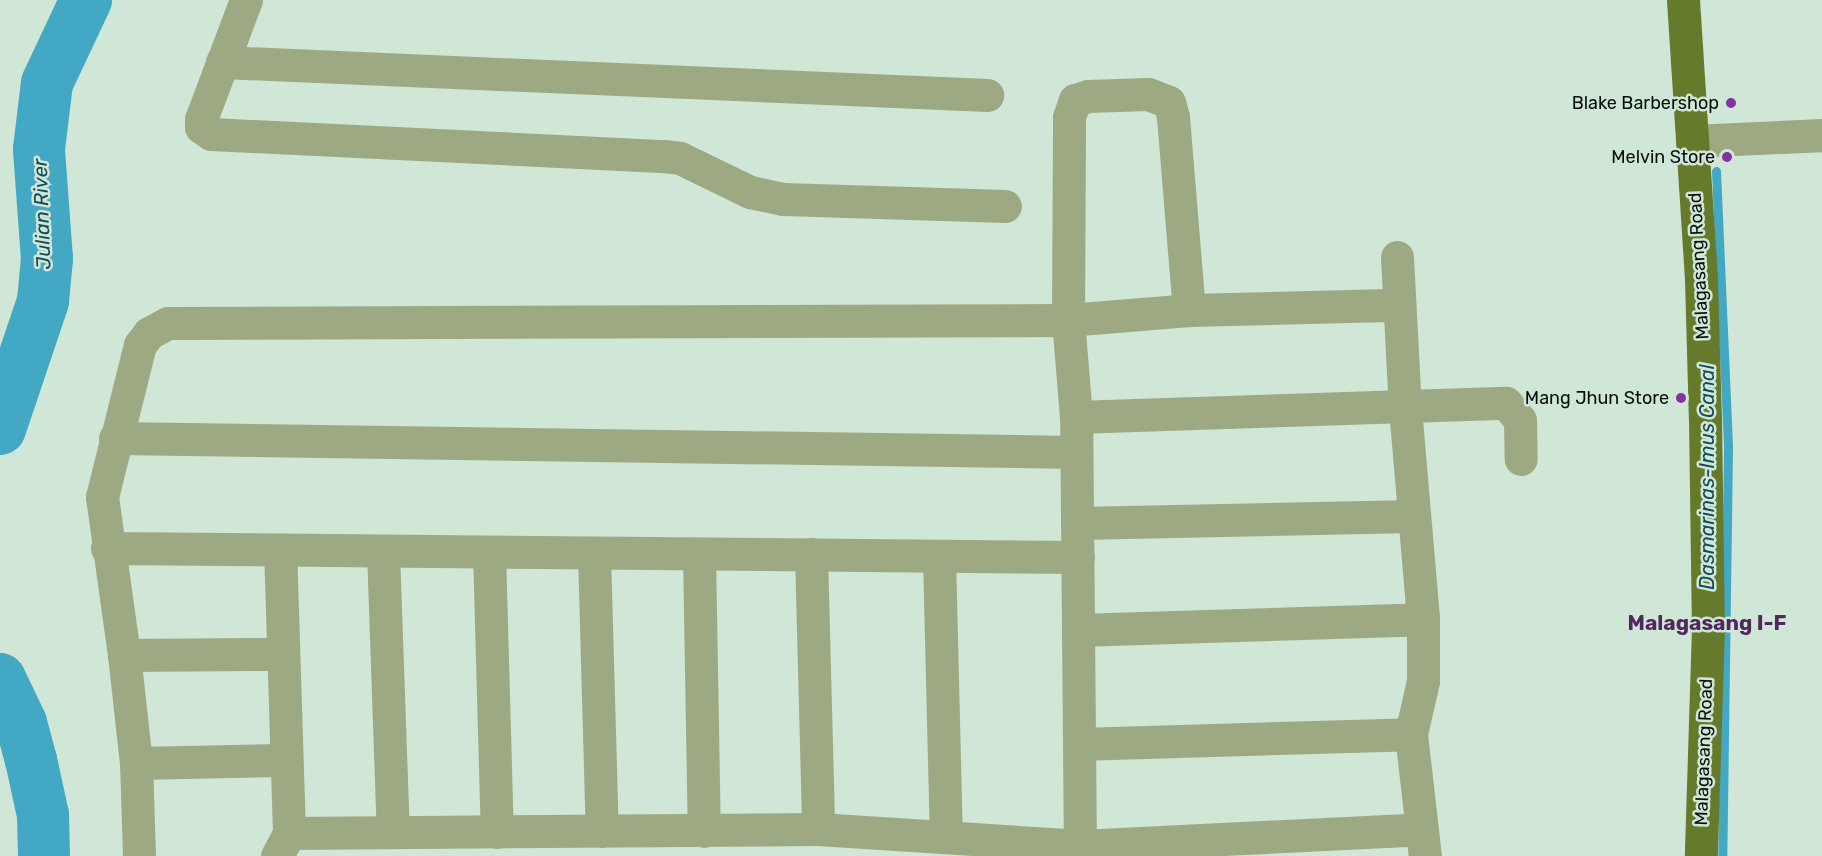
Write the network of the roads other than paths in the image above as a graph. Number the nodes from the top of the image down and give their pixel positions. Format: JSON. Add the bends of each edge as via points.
{"nodes":[{"id":1,"x":246,"y":0,"type":"edge"},
{"id":2,"x":1683,"y":0,"type":"edge"},
{"id":3,"x":222,"y":62,"type":"junction"},
{"id":4,"x":987,"y":95,"type":"dead end"},
{"id":5,"x":1822,"y":135,"type":"edge"},
{"id":6,"x":1692,"y":141,"type":"junction"},
{"id":7,"x":1005,"y":206,"type":"dead end"},
{"id":8,"x":1398,"y":257,"type":"dead end"},
{"id":9,"x":1399,"y":305,"type":"junction"},
{"id":10,"x":1189,"y":310,"type":"junction"},
{"id":11,"x":1068,"y":320,"type":"junction"},
{"id":12,"x":1405,"y":408,"type":"junction"},
{"id":13,"x":1076,"y":417,"type":"junction"},
{"id":14,"x":115,"y":438,"type":"junction"},
{"id":15,"x":1076,"y":452,"type":"junction"},
{"id":16,"x":1521,"y":459,"type":"dead end"},
{"id":17,"x":1414,"y":516,"type":"junction"},
{"id":18,"x":1077,"y":523,"type":"junction"},
{"id":19,"x":107,"y":548,"type":"junction"},
{"id":20,"x":280,"y":550,"type":"junction"},
{"id":21,"x":383,"y":551,"type":"junction"},
{"id":22,"x":489,"y":552,"type":"junction"},
{"id":23,"x":594,"y":553,"type":"junction"},
{"id":24,"x":699,"y":554,"type":"junction"},
{"id":25,"x":811,"y":554,"type":"junction"},
{"id":26,"x":939,"y":556,"type":"junction"},
{"id":27,"x":1078,"y":557,"type":"junction"},
{"id":28,"x":1423,"y":620,"type":"junction"},
{"id":29,"x":1078,"y":630,"type":"junction"},
{"id":30,"x":282,"y":654,"type":"junction"},
{"id":31,"x":124,"y":655,"type":"junction"},
{"id":32,"x":1411,"y":734,"type":"junction"},
{"id":33,"x":1079,"y":744,"type":"junction"},
{"id":34,"x":285,"y":760,"type":"junction"},
{"id":35,"x":136,"y":763,"type":"junction"},
{"id":36,"x":818,"y":830,"type":"junction"},
{"id":37,"x":602,"y":831,"type":"junction"},
{"id":38,"x":704,"y":831,"type":"junction"},
{"id":39,"x":393,"y":832,"type":"junction"},
{"id":40,"x":497,"y":832,"type":"junction"},
{"id":41,"x":946,"y":836,"type":"junction"},
{"id":42,"x":1424,"y":842,"type":"edge"},
{"id":43,"x":283,"y":845,"type":"edge"},
{"id":44,"x":1319,"y":846,"type":"edge"},
{"id":45,"x":1209,"y":849,"type":"edge"},
{"id":46,"x":1080,"y":851,"type":"edge"},
{"id":47,"x":139,"y":856,"type":"edge"},
{"id":48,"x":1701,"y":856,"type":"edge"}],
"edges":[{"from":1,"to":3,"type":"street"},
{"from":2,"to":6,"type":"main road","name":"Malagasang Road"},
{"from":3,"to":4,"type":"street"},
{"from":3,"to":7,"type":"street","via":[[201,120],[201,127],[211,134],[664,156],[680,158],[750,192],[783,199]]},
{"from":5,"to":6,"type":"street"},
{"from":6,"to":48,"type":"main road","name":"Malagasang Road","via":[[1705,430],[1708,627]]},
{"from":8,"to":9,"type":"street"},
{"from":9,"to":10,"type":"street"},
{"from":9,"to":12,"type":"street"},
{"from":10,"to":11,"type":"street"},
{"from":10,"to":11,"type":"street","via":[[1169,102],[1148,94],[1088,96],[1075,100],[1069,117]]},
{"from":11,"to":13,"type":"street"},
{"from":11,"to":14,"type":"street","via":[[168,323],[149,333],[140,345]]},
{"from":12,"to":13,"type":"street"},
{"from":12,"to":16,"type":"street","via":[[1506,403],[1520,420]]},
{"from":12,"to":17,"type":"street"},
{"from":13,"to":15,"type":"street"},
{"from":14,"to":15,"type":"street"},
{"from":14,"to":19,"type":"street","via":[[102,497]]},
{"from":15,"to":18,"type":"street"},
{"from":17,"to":18,"type":"street"},
{"from":17,"to":28,"type":"street"},
{"from":18,"to":27,"type":"street"},
{"from":19,"to":20,"type":"street"},
{"from":19,"to":31,"type":"street"},
{"from":20,"to":21,"type":"street"},
{"from":20,"to":30,"type":"street"},
{"from":21,"to":22,"type":"street"},
{"from":21,"to":39,"type":"street"},
{"from":22,"to":23,"type":"street"},
{"from":22,"to":40,"type":"street"},
{"from":23,"to":24,"type":"street"},
{"from":23,"to":37,"type":"street"},
{"from":24,"to":25,"type":"street"},
{"from":24,"to":38,"type":"street"},
{"from":25,"to":26,"type":"street"},
{"from":25,"to":36,"type":"street"},
{"from":26,"to":27,"type":"street"},
{"from":26,"to":41,"type":"street"},
{"from":27,"to":29,"type":"street"},
{"from":28,"to":29,"type":"street"},
{"from":28,"to":32,"type":"street","via":[[1423,681]]},
{"from":29,"to":33,"type":"street"},
{"from":30,"to":31,"type":"street"},
{"from":30,"to":34,"type":"street"},
{"from":31,"to":35,"type":"street"},
{"from":32,"to":33,"type":"street"},
{"from":32,"to":42,"type":"street"},
{"from":33,"to":46,"type":"street"},
{"from":34,"to":35,"type":"street"},
{"from":34,"to":43,"type":"street"},
{"from":35,"to":47,"type":"street"},
{"from":36,"to":38,"type":"street"},
{"from":36,"to":41,"type":"street"},
{"from":37,"to":38,"type":"street"},
{"from":37,"to":40,"type":"street"},
{"from":39,"to":40,"type":"street"},
{"from":39,"to":43,"type":"street"},
{"from":41,"to":46,"type":"street"},
{"from":42,"to":44,"type":"street"},
{"from":44,"to":45,"type":"street"},
{"from":45,"to":46,"type":"street"}]}
